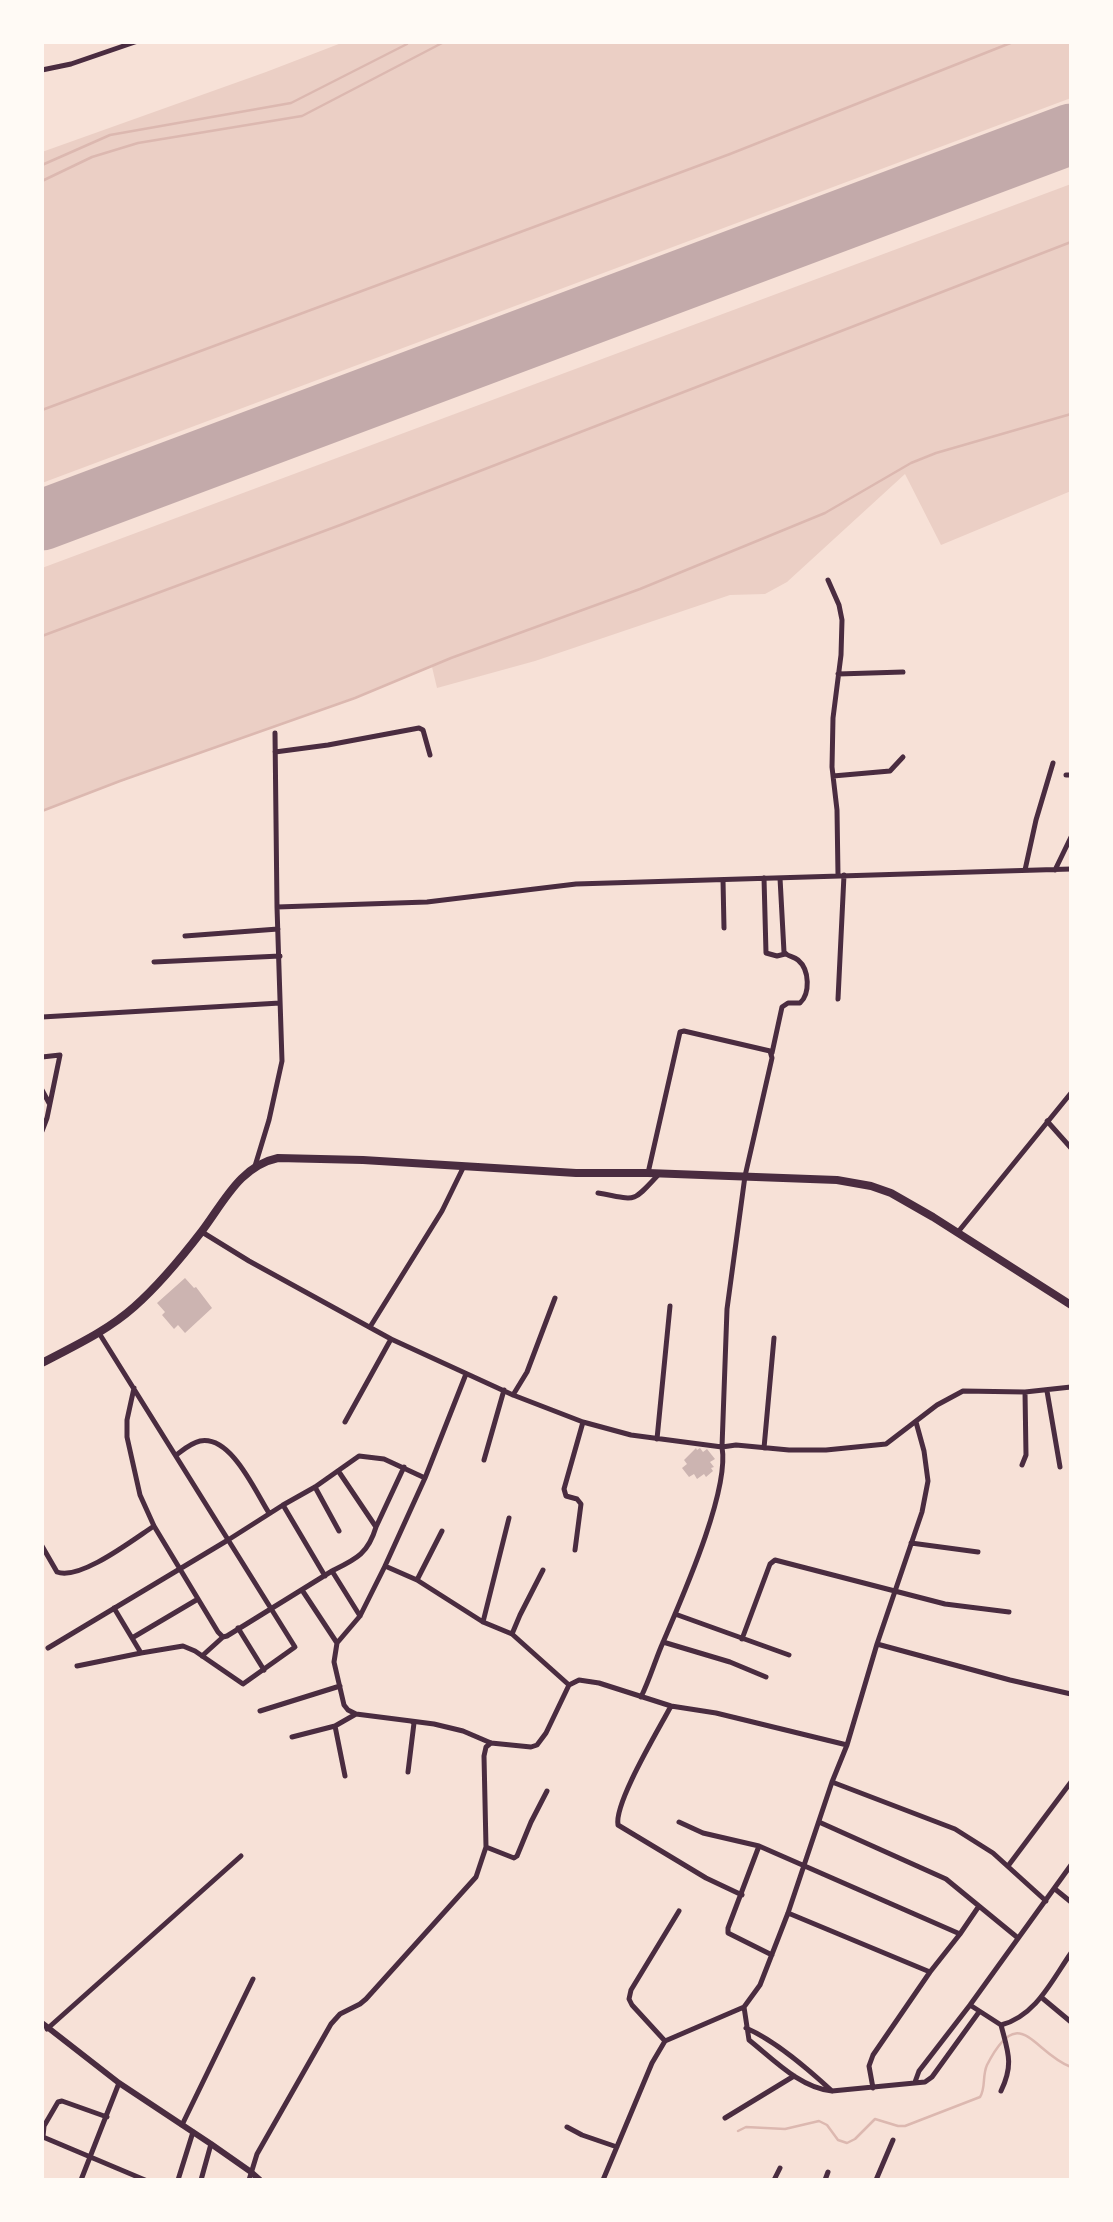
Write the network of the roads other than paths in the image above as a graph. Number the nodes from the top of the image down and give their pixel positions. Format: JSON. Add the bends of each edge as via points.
{"nodes":[{"id":1,"x":135,"y":42,"type":"edge"},
{"id":2,"x":42,"y":70,"type":"edge"},
{"id":3,"x":828,"y":580,"type":"dead end"},
{"id":4,"x":903,"y":672,"type":"dead end"},
{"id":5,"x":838,"y":674,"type":"junction"},
{"id":6,"x":275,"y":733,"type":"dead end"},
{"id":7,"x":275,"y":752,"type":"junction"},
{"id":8,"x":430,"y":755,"type":"dead end"},
{"id":9,"x":903,"y":757,"type":"dead end"},
{"id":10,"x":1053,"y":763,"type":"dead end"},
{"id":11,"x":833,"y":776,"type":"junction"},
{"id":12,"x":1071,"y":837,"type":"edge"},
{"id":13,"x":1071,"y":869,"type":"edge"},
{"id":14,"x":1025,"y":870,"type":"junction"},
{"id":15,"x":1055,"y":870,"type":"junction"},
{"id":16,"x":841,"y":875,"type":"junction"},
{"id":17,"x":764,"y":878,"type":"junction"},
{"id":18,"x":780,"y":878,"type":"junction"},
{"id":19,"x":723,"y":880,"type":"junction"},
{"id":20,"x":277,"y":907,"type":"junction"},
{"id":21,"x":724,"y":928,"type":"dead end"},
{"id":22,"x":278,"y":929,"type":"junction"},
{"id":23,"x":185,"y":936,"type":"dead end"},
{"id":24,"x":785,"y":954,"type":"junction"},
{"id":25,"x":279,"y":956,"type":"junction"},
{"id":26,"x":154,"y":962,"type":"dead end"},
{"id":27,"x":838,"y":999,"type":"dead end"},
{"id":28,"x":280,"y":1003,"type":"junction"},
{"id":29,"x":42,"y":1017,"type":"edge"},
{"id":30,"x":772,"y":1053,"type":"junction"},
{"id":31,"x":42,"y":1056,"type":"edge"},
{"id":32,"x":42,"y":1090,"type":"edge"},
{"id":33,"x":1071,"y":1093,"type":"edge"},
{"id":34,"x":49,"y":1104,"type":"junction"},
{"id":35,"x":45,"y":1119,"type":"edge"},
{"id":36,"x":1047,"y":1121,"type":"junction"},
{"id":37,"x":42,"y":1131,"type":"edge"},
{"id":38,"x":1071,"y":1148,"type":"edge"},
{"id":39,"x":255,"y":1166,"type":"junction"},
{"id":40,"x":464,"y":1166,"type":"junction"},
{"id":41,"x":648,"y":1173,"type":"junction"},
{"id":42,"x":659,"y":1174,"type":"junction"},
{"id":43,"x":745,"y":1176,"type":"junction"},
{"id":44,"x":598,"y":1193,"type":"dead end"},
{"id":45,"x":202,"y":1232,"type":"junction"},
{"id":46,"x":958,"y":1233,"type":"junction"},
{"id":47,"x":555,"y":1298,"type":"dead end"},
{"id":48,"x":1071,"y":1305,"type":"edge"},
{"id":49,"x":670,"y":1306,"type":"dead end"},
{"id":50,"x":370,"y":1327,"type":"junction"},
{"id":51,"x":99,"y":1333,"type":"junction"},
{"id":52,"x":774,"y":1338,"type":"dead end"},
{"id":53,"x":391,"y":1339,"type":"junction"},
{"id":54,"x":42,"y":1363,"type":"edge"},
{"id":55,"x":466,"y":1374,"type":"junction"},
{"id":56,"x":1071,"y":1387,"type":"edge"},
{"id":57,"x":134,"y":1388,"type":"junction"},
{"id":58,"x":504,"y":1390,"type":"junction"},
{"id":59,"x":1048,"y":1391,"type":"junction"},
{"id":60,"x":1025,"y":1392,"type":"junction"},
{"id":61,"x":513,"y":1395,"type":"junction"},
{"id":62,"x":345,"y":1422,"type":"dead end"},
{"id":63,"x":583,"y":1422,"type":"junction"},
{"id":64,"x":916,"y":1422,"type":"junction"},
{"id":65,"x":657,"y":1438,"type":"junction"},
{"id":66,"x":722,"y":1447,"type":"junction"},
{"id":67,"x":764,"y":1448,"type":"junction"},
{"id":68,"x":176,"y":1455,"type":"junction"},
{"id":69,"x":484,"y":1460,"type":"dead end"},
{"id":70,"x":1022,"y":1465,"type":"dead end"},
{"id":71,"x":404,"y":1467,"type":"junction"},
{"id":72,"x":1060,"y":1467,"type":"dead end"},
{"id":73,"x":339,"y":1472,"type":"junction"},
{"id":74,"x":425,"y":1478,"type":"junction"},
{"id":75,"x":315,"y":1487,"type":"junction"},
{"id":76,"x":283,"y":1504,"type":"junction"},
{"id":77,"x":269,"y":1513,"type":"junction"},
{"id":78,"x":509,"y":1518,"type":"dead end"},
{"id":79,"x":154,"y":1525,"type":"junction"},
{"id":80,"x":376,"y":1527,"type":"junction"},
{"id":81,"x":339,"y":1531,"type":"dead end"},
{"id":82,"x":442,"y":1531,"type":"dead end"},
{"id":83,"x":228,"y":1540,"type":"junction"},
{"id":84,"x":911,"y":1543,"type":"junction"},
{"id":85,"x":42,"y":1546,"type":"edge"},
{"id":86,"x":575,"y":1550,"type":"dead end"},
{"id":87,"x":978,"y":1552,"type":"dead end"},
{"id":88,"x":385,"y":1566,"type":"junction"},
{"id":89,"x":180,"y":1569,"type":"junction"},
{"id":90,"x":543,"y":1570,"type":"dead end"},
{"id":91,"x":332,"y":1571,"type":"junction"},
{"id":92,"x":325,"y":1576,"type":"junction"},
{"id":93,"x":417,"y":1580,"type":"junction"},
{"id":94,"x":302,"y":1590,"type":"junction"},
{"id":95,"x":894,"y":1592,"type":"junction"},
{"id":96,"x":198,"y":1599,"type":"junction"},
{"id":97,"x":114,"y":1608,"type":"junction"},
{"id":98,"x":270,"y":1608,"type":"junction"},
{"id":99,"x":1009,"y":1612,"type":"dead end"},
{"id":100,"x":675,"y":1614,"type":"junction"},
{"id":101,"x":360,"y":1616,"type":"junction"},
{"id":102,"x":483,"y":1622,"type":"junction"},
{"id":103,"x":239,"y":1628,"type":"junction"},
{"id":104,"x":512,"y":1634,"type":"junction"},
{"id":105,"x":223,"y":1637,"type":"junction"},
{"id":106,"x":132,"y":1638,"type":"junction"},
{"id":107,"x":742,"y":1639,"type":"junction"},
{"id":108,"x":663,"y":1642,"type":"junction"},
{"id":109,"x":337,"y":1643,"type":"junction"},
{"id":110,"x":877,"y":1644,"type":"junction"},
{"id":111,"x":48,"y":1648,"type":"dead end"},
{"id":112,"x":141,"y":1653,"type":"junction"},
{"id":113,"x":789,"y":1655,"type":"dead end"},
{"id":114,"x":202,"y":1656,"type":"junction"},
{"id":115,"x":77,"y":1666,"type":"dead end"},
{"id":116,"x":264,"y":1670,"type":"junction"},
{"id":117,"x":766,"y":1677,"type":"dead end"},
{"id":118,"x":569,"y":1685,"type":"junction"},
{"id":119,"x":340,"y":1686,"type":"junction"},
{"id":120,"x":1071,"y":1694,"type":"edge"},
{"id":121,"x":641,"y":1697,"type":"junction"},
{"id":122,"x":671,"y":1706,"type":"junction"},
{"id":123,"x":260,"y":1711,"type":"dead end"},
{"id":124,"x":356,"y":1714,"type":"junction"},
{"id":125,"x":411,"y":1721,"type":"junction"},
{"id":126,"x":335,"y":1726,"type":"junction"},
{"id":127,"x":292,"y":1737,"type":"dead end"},
{"id":128,"x":491,"y":1743,"type":"junction"},
{"id":129,"x":847,"y":1745,"type":"junction"},
{"id":130,"x":408,"y":1772,"type":"dead end"},
{"id":131,"x":345,"y":1776,"type":"dead end"},
{"id":132,"x":832,"y":1782,"type":"junction"},
{"id":133,"x":1071,"y":1782,"type":"edge"},
{"id":134,"x":547,"y":1791,"type":"dead end"},
{"id":135,"x":679,"y":1822,"type":"dead end"},
{"id":136,"x":819,"y":1822,"type":"junction"},
{"id":137,"x":759,"y":1846,"type":"junction"},
{"id":138,"x":486,"y":1847,"type":"junction"},
{"id":139,"x":241,"y":1856,"type":"dead end"},
{"id":140,"x":1071,"y":1865,"type":"edge"},
{"id":141,"x":1008,"y":1866,"type":"junction"},
{"id":142,"x":804,"y":1867,"type":"junction"},
{"id":143,"x":1055,"y":1889,"type":"junction"},
{"id":144,"x":742,"y":1895,"type":"junction"},
{"id":145,"x":1046,"y":1901,"type":"junction"},
{"id":146,"x":1071,"y":1902,"type":"edge"},
{"id":147,"x":979,"y":1906,"type":"junction"},
{"id":148,"x":679,"y":1911,"type":"dead end"},
{"id":149,"x":788,"y":1913,"type":"junction"},
{"id":150,"x":960,"y":1934,"type":"junction"},
{"id":151,"x":1018,"y":1938,"type":"junction"},
{"id":152,"x":1071,"y":1953,"type":"edge"},
{"id":153,"x":772,"y":1955,"type":"junction"},
{"id":154,"x":1069,"y":1962,"type":"edge"},
{"id":155,"x":930,"y":1972,"type":"junction"},
{"id":156,"x":253,"y":1979,"type":"dead end"},
{"id":157,"x":1041,"y":1997,"type":"junction"},
{"id":158,"x":970,"y":2005,"type":"junction"},
{"id":159,"x":744,"y":2007,"type":"junction"},
{"id":160,"x":979,"y":2012,"type":"junction"},
{"id":161,"x":1071,"y":2022,"type":"edge"},
{"id":162,"x":45,"y":2026,"type":"edge"},
{"id":163,"x":746,"y":2028,"type":"junction"},
{"id":164,"x":1002,"y":2028,"type":"junction"},
{"id":165,"x":665,"y":2041,"type":"junction"},
{"id":166,"x":794,"y":2076,"type":"junction"},
{"id":167,"x":915,"y":2082,"type":"junction"},
{"id":168,"x":119,"y":2083,"type":"junction"},
{"id":169,"x":873,"y":2088,"type":"junction"},
{"id":170,"x":832,"y":2091,"type":"junction"},
{"id":171,"x":1001,"y":2091,"type":"dead end"},
{"id":172,"x":107,"y":2117,"type":"junction"},
{"id":173,"x":725,"y":2118,"type":"dead end"},
{"id":174,"x":183,"y":2125,"type":"junction"},
{"id":175,"x":567,"y":2127,"type":"dead end"},
{"id":176,"x":193,"y":2132,"type":"junction"},
{"id":177,"x":893,"y":2140,"type":"dead end"},
{"id":178,"x":211,"y":2144,"type":"junction"},
{"id":179,"x":617,"y":2147,"type":"junction"},
{"id":180,"x":90,"y":2157,"type":"junction"},
{"id":181,"x":780,"y":2168,"type":"dead end"},
{"id":182,"x":251,"y":2172,"type":"junction"},
{"id":183,"x":828,"y":2172,"type":"dead end"},
{"id":184,"x":81,"y":2180,"type":"edge"},
{"id":185,"x":145,"y":2180,"type":"edge"},
{"id":186,"x":178,"y":2180,"type":"edge"},
{"id":187,"x":201,"y":2180,"type":"edge"},
{"id":188,"x":249,"y":2180,"type":"edge"},
{"id":189,"x":260,"y":2180,"type":"edge"},
{"id":190,"x":603,"y":2180,"type":"edge"},
{"id":191,"x":774,"y":2180,"type":"edge"},
{"id":192,"x":825,"y":2180,"type":"edge"},
{"id":193,"x":876,"y":2180,"type":"edge"}],
"edges":[{"from":1,"to":2,"type":"street"},
{"from":3,"to":5,"type":"street","via":[[842,620]]},
{"from":4,"to":5,"type":"street"},
{"from":5,"to":11,"type":"street"},
{"from":6,"to":7,"type":"street"},
{"from":7,"to":8,"type":"street","via":[[419,727]]},
{"from":7,"to":20,"type":"street"},
{"from":9,"to":11,"type":"street","via":[[890,771]]},
{"from":10,"to":14,"type":"street"},
{"from":11,"to":16,"type":"street"},
{"from":12,"to":15,"type":"street"},
{"from":13,"to":15,"type":"street"},
{"from":14,"to":15,"type":"street"},
{"from":14,"to":16,"type":"street"},
{"from":16,"to":18,"type":"street"},
{"from":16,"to":27,"type":"street"},
{"from":17,"to":18,"type":"street"},
{"from":17,"to":19,"type":"street"},
{"from":17,"to":24,"type":"street","via":[[766,952]]},
{"from":18,"to":24,"type":"street"},
{"from":19,"to":20,"type":"street","via":[[576,884],[427,902]]},
{"from":19,"to":21,"type":"street"},
{"from":20,"to":22,"type":"street"},
{"from":22,"to":23,"type":"street"},
{"from":22,"to":25,"type":"street"},
{"from":24,"to":30,"type":"street","via":[[804,968],[807,995],[800,1003],[782,1007]]},
{"from":25,"to":26,"type":"street"},
{"from":25,"to":28,"type":"street"},
{"from":28,"to":29,"type":"street"},
{"from":28,"to":39,"type":"street","via":[[282,1061]]},
{"from":30,"to":41,"type":"street","via":[[680,1032]]},
{"from":30,"to":43,"type":"street"},
{"from":31,"to":34,"type":"street","via":[[60,1055]]},
{"from":32,"to":34,"type":"street"},
{"from":33,"to":36,"type":"street"},
{"from":34,"to":35,"type":"street"},
{"from":35,"to":37,"type":"street"},
{"from":36,"to":38,"type":"street"},
{"from":36,"to":46,"type":"street"},
{"from":39,"to":40,"type":"highway","via":[[278,1158]]},
{"from":39,"to":45,"type":"highway","via":[[237,1181]]},
{"from":40,"to":41,"type":"highway"},
{"from":40,"to":50,"type":"street","via":[[442,1211]]},
{"from":41,"to":42,"type":"highway"},
{"from":42,"to":43,"type":"highway"},
{"from":42,"to":44,"type":"street","via":[[632,1199]]},
{"from":43,"to":46,"type":"highway","via":[[871,1186]]},
{"from":43,"to":66,"type":"street","via":[[727,1309]]},
{"from":45,"to":50,"type":"street"},
{"from":45,"to":51,"type":"highway","via":[[134,1307]]},
{"from":46,"to":48,"type":"highway"},
{"from":47,"to":61,"type":"street","via":[[527,1372]]},
{"from":49,"to":65,"type":"street"},
{"from":50,"to":53,"type":"street"},
{"from":51,"to":54,"type":"highway"},
{"from":51,"to":57,"type":"street"},
{"from":52,"to":67,"type":"street"},
{"from":53,"to":55,"type":"street"},
{"from":53,"to":62,"type":"street"},
{"from":55,"to":58,"type":"street"},
{"from":55,"to":74,"type":"street"},
{"from":56,"to":59,"type":"street"},
{"from":57,"to":68,"type":"street"},
{"from":57,"to":79,"type":"street","via":[[127,1437],[140,1495]]},
{"from":58,"to":61,"type":"street"},
{"from":58,"to":69,"type":"street"},
{"from":59,"to":60,"type":"street"},
{"from":59,"to":72,"type":"street"},
{"from":60,"to":64,"type":"street","via":[[963,1391]]},
{"from":60,"to":70,"type":"street","via":[[1026,1455]]},
{"from":61,"to":63,"type":"street"},
{"from":63,"to":65,"type":"street"},
{"from":63,"to":86,"type":"street","via":[[564,1489],[566,1496],[581,1504]]},
{"from":64,"to":67,"type":"street","via":[[886,1444],[826,1450]]},
{"from":64,"to":84,"type":"street","via":[[928,1481]]},
{"from":65,"to":66,"type":"street"},
{"from":66,"to":67,"type":"street"},
{"from":66,"to":100,"type":"street","via":[[716,1500]]},
{"from":68,"to":77,"type":"street","via":[[197,1441],[221,1445],[239,1464]]},
{"from":68,"to":83,"type":"street"},
{"from":71,"to":73,"type":"street","via":[[359,1456]]},
{"from":71,"to":74,"type":"street"},
{"from":71,"to":80,"type":"street"},
{"from":73,"to":75,"type":"street"},
{"from":73,"to":80,"type":"street"},
{"from":74,"to":88,"type":"street"},
{"from":75,"to":76,"type":"street"},
{"from":75,"to":81,"type":"street"},
{"from":76,"to":77,"type":"street"},
{"from":76,"to":92,"type":"street"},
{"from":77,"to":83,"type":"street"},
{"from":78,"to":102,"type":"street"},
{"from":79,"to":85,"type":"street","via":[[93,1564],[68,1574],[57,1572]]},
{"from":79,"to":89,"type":"street"},
{"from":80,"to":91,"type":"street","via":[[364,1552]]},
{"from":82,"to":93,"type":"street"},
{"from":83,"to":89,"type":"street"},
{"from":83,"to":98,"type":"street"},
{"from":84,"to":87,"type":"street"},
{"from":84,"to":95,"type":"street"},
{"from":88,"to":93,"type":"street"},
{"from":88,"to":101,"type":"street"},
{"from":89,"to":96,"type":"street"},
{"from":89,"to":97,"type":"street"},
{"from":90,"to":104,"type":"street"},
{"from":91,"to":92,"type":"street"},
{"from":91,"to":101,"type":"street"},
{"from":92,"to":94,"type":"street"},
{"from":93,"to":102,"type":"street"},
{"from":94,"to":98,"type":"street"},
{"from":94,"to":109,"type":"street"},
{"from":95,"to":99,"type":"street"},
{"from":95,"to":107,"type":"street","via":[[775,1560]]},
{"from":95,"to":110,"type":"street"},
{"from":96,"to":105,"type":"street"},
{"from":96,"to":106,"type":"street"},
{"from":97,"to":106,"type":"street"},
{"from":97,"to":111,"type":"street"},
{"from":98,"to":103,"type":"street"},
{"from":98,"to":116,"type":"street","via":[[295,1647]]},
{"from":100,"to":107,"type":"street"},
{"from":100,"to":108,"type":"street"},
{"from":101,"to":109,"type":"street"},
{"from":102,"to":104,"type":"street"},
{"from":103,"to":105,"type":"street"},
{"from":103,"to":116,"type":"street"},
{"from":104,"to":118,"type":"street"},
{"from":105,"to":114,"type":"street"},
{"from":106,"to":112,"type":"street"},
{"from":107,"to":113,"type":"street"},
{"from":108,"to":117,"type":"street"},
{"from":108,"to":121,"type":"street"},
{"from":109,"to":119,"type":"street","via":[[334,1662]]},
{"from":110,"to":120,"type":"street"},
{"from":110,"to":129,"type":"street"},
{"from":112,"to":114,"type":"street","via":[[183,1646]]},
{"from":112,"to":115,"type":"street"},
{"from":114,"to":116,"type":"street","via":[[243,1684]]},
{"from":118,"to":121,"type":"street","via":[[579,1680],[599,1683]]},
{"from":118,"to":128,"type":"street","via":[[537,1745]]},
{"from":119,"to":123,"type":"street"},
{"from":119,"to":124,"type":"street","via":[[344,1705]]},
{"from":121,"to":122,"type":"street"},
{"from":122,"to":129,"type":"street"},
{"from":122,"to":144,"type":"street","via":[[631,1782],[618,1825]]},
{"from":124,"to":125,"type":"street"},
{"from":124,"to":126,"type":"street"},
{"from":125,"to":128,"type":"street","via":[[463,1731]]},
{"from":125,"to":130,"type":"street","via":[[415,1726]]},
{"from":126,"to":127,"type":"street"},
{"from":126,"to":131,"type":"street"},
{"from":128,"to":138,"type":"street","via":[[484,1756]]},
{"from":129,"to":132,"type":"street"},
{"from":132,"to":136,"type":"street"},
{"from":132,"to":141,"type":"street","via":[[955,1829]]},
{"from":133,"to":141,"type":"street"},
{"from":134,"to":138,"type":"street","via":[[517,1856]]},
{"from":135,"to":137,"type":"street","via":[[703,1833]]},
{"from":136,"to":142,"type":"street"},
{"from":136,"to":147,"type":"street","via":[[946,1879]]},
{"from":137,"to":142,"type":"street"},
{"from":137,"to":144,"type":"street"},
{"from":138,"to":182,"type":"street","via":[[476,1877],[360,2004],[335,2018]]},
{"from":139,"to":162,"type":"street"},
{"from":140,"to":143,"type":"street"},
{"from":141,"to":145,"type":"street"},
{"from":142,"to":149,"type":"street"},
{"from":142,"to":150,"type":"street"},
{"from":143,"to":145,"type":"street"},
{"from":143,"to":146,"type":"street"},
{"from":144,"to":153,"type":"street","via":[[728,1933]]},
{"from":145,"to":151,"type":"street"},
{"from":147,"to":150,"type":"street"},
{"from":147,"to":151,"type":"street"},
{"from":148,"to":165,"type":"street","via":[[629,1999]]},
{"from":149,"to":153,"type":"street"},
{"from":149,"to":155,"type":"street"},
{"from":150,"to":155,"type":"street"},
{"from":151,"to":158,"type":"street"},
{"from":152,"to":154,"type":"street"},
{"from":153,"to":159,"type":"street","via":[[760,1985]]},
{"from":154,"to":157,"type":"street"},
{"from":155,"to":169,"type":"street","via":[[869,2061]]},
{"from":156,"to":174,"type":"street"},
{"from":157,"to":161,"type":"street"},
{"from":157,"to":164,"type":"street"},
{"from":158,"to":160,"type":"street"},
{"from":158,"to":167,"type":"street"},
{"from":159,"to":163,"type":"street"},
{"from":159,"to":165,"type":"street"},
{"from":160,"to":164,"type":"street"},
{"from":160,"to":167,"type":"street","via":[[932,2077]]},
{"from":162,"to":168,"type":"street"},
{"from":163,"to":166,"type":"street","via":[[749,2040]]},
{"from":163,"to":170,"type":"street"},
{"from":164,"to":171,"type":"street","via":[[1009,2074]]},
{"from":165,"to":179,"type":"street"},
{"from":166,"to":170,"type":"street","via":[[817,2090]]},
{"from":166,"to":173,"type":"street"},
{"from":167,"to":169,"type":"street"},
{"from":168,"to":172,"type":"street"},
{"from":168,"to":174,"type":"street"},
{"from":169,"to":170,"type":"street"},
{"from":172,"to":180,"type":"street"},
{"from":172,"to":180,"type":"street","via":[[62,2101],[44,2126],[45,2140]]},
{"from":174,"to":176,"type":"street"},
{"from":175,"to":179,"type":"street"},
{"from":176,"to":178,"type":"street"},
{"from":176,"to":186,"type":"street"},
{"from":177,"to":193,"type":"street"},
{"from":178,"to":182,"type":"street"},
{"from":178,"to":187,"type":"street"},
{"from":179,"to":190,"type":"street"},
{"from":180,"to":184,"type":"street"},
{"from":180,"to":185,"type":"street"},
{"from":181,"to":191,"type":"street"},
{"from":182,"to":188,"type":"street"},
{"from":182,"to":189,"type":"street"},
{"from":183,"to":192,"type":"street"}]}
